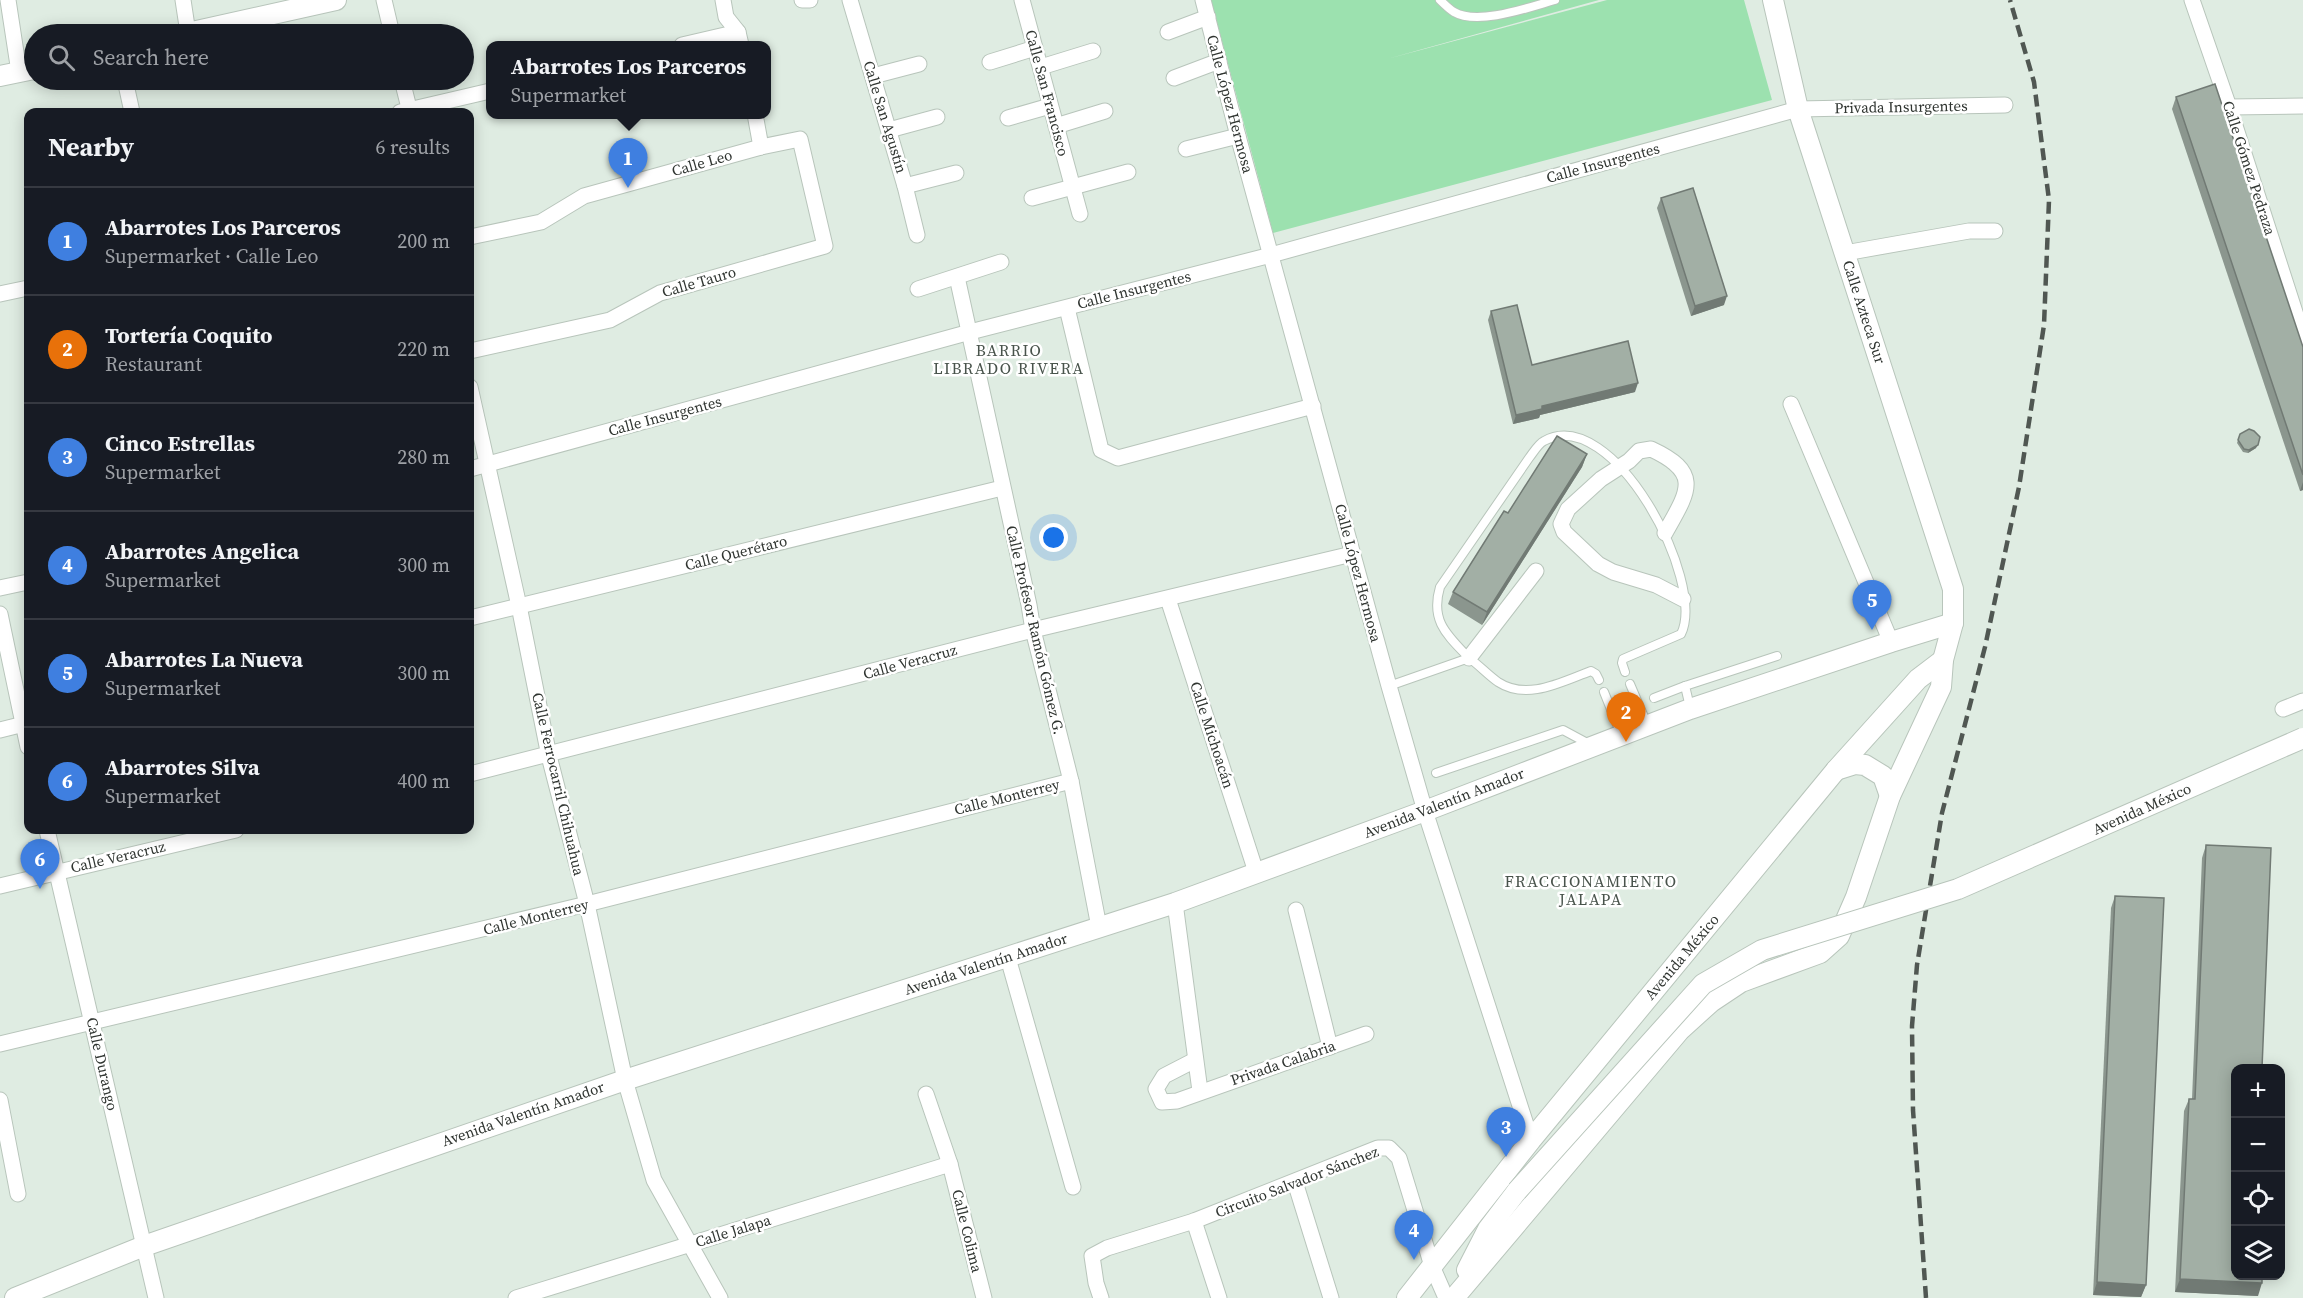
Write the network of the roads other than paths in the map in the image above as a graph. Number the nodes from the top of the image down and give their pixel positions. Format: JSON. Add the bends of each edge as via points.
{"nodes":[{"id":1,"x":8,"y":0,"type":"edge"},
{"id":2,"x":183,"y":0,"type":"edge"},
{"id":3,"x":336,"y":0,"type":"edge"},
{"id":4,"x":384,"y":0,"type":"edge"},
{"id":5,"x":723,"y":0,"type":"edge"},
{"id":6,"x":850,"y":0,"type":"edge"},
{"id":7,"x":1022,"y":0,"type":"edge"},
{"id":8,"x":1203,"y":0,"type":"edge"},
{"id":9,"x":1440,"y":0,"type":"edge"},
{"id":10,"x":1555,"y":0,"type":"edge"},
{"id":11,"x":1773,"y":0,"type":"edge"},
{"id":12,"x":2192,"y":0,"type":"edge"},
{"id":13,"x":1208,"y":17,"type":"junction"},
{"id":14,"x":184,"y":24,"type":"edge"},
{"id":15,"x":229,"y":24,"type":"edge"},
{"id":16,"x":390,"y":24,"type":"edge"},
{"id":17,"x":1168,"y":32,"type":"dead end"},
{"id":18,"x":740,"y":39,"type":"edge"},
{"id":19,"x":721,"y":41,"type":"edge"},
{"id":20,"x":1035,"y":48,"type":"junction"},
{"id":21,"x":1092,"y":51,"type":"dead end"},
{"id":22,"x":1219,"y":61,"type":"junction"},
{"id":23,"x":990,"y":62,"type":"dead end"},
{"id":24,"x":919,"y":64,"type":"dead end"},
{"id":25,"x":1041,"y":67,"type":"junction"},
{"id":26,"x":18,"y":72,"type":"edge"},
{"id":27,"x":873,"y":76,"type":"junction"},
{"id":28,"x":1174,"y":78,"type":"dead end"},
{"id":29,"x":127,"y":90,"type":"edge"},
{"id":30,"x":403,"y":90,"type":"edge"},
{"id":31,"x":486,"y":92,"type":"edge"},
{"id":32,"x":2004,"y":105,"type":"dead end"},
{"id":33,"x":1050,"y":106,"type":"junction"},
{"id":34,"x":2303,"y":106,"type":"edge"},
{"id":35,"x":2229,"y":107,"type":"junction"},
{"id":36,"x":131,"y":108,"type":"edge"},
{"id":37,"x":406,"y":108,"type":"edge"},
{"id":38,"x":422,"y":108,"type":"edge"},
{"id":39,"x":1798,"y":109,"type":"junction"},
{"id":40,"x":1105,"y":111,"type":"dead end"},
{"id":41,"x":937,"y":117,"type":"dead end"},
{"id":42,"x":1008,"y":118,"type":"dead end"},
{"id":43,"x":755,"y":119,"type":"edge"},
{"id":44,"x":1056,"y":126,"type":"junction"},
{"id":45,"x":889,"y":130,"type":"junction"},
{"id":46,"x":1238,"y":136,"type":"junction"},
{"id":47,"x":800,"y":139,"type":"joint"},
{"id":48,"x":761,"y":147,"type":"junction"},
{"id":49,"x":1186,"y":149,"type":"dead end"},
{"id":50,"x":1128,"y":172,"type":"dead end"},
{"id":51,"x":956,"y":173,"type":"dead end"},
{"id":52,"x":905,"y":186,"type":"junction"},
{"id":53,"x":1072,"y":187,"type":"junction"},
{"id":54,"x":1032,"y":198,"type":"dead end"},
{"id":55,"x":1080,"y":214,"type":"dead end"},
{"id":56,"x":1995,"y":231,"type":"dead end"},
{"id":57,"x":916,"y":235,"type":"dead end"},
{"id":58,"x":474,"y":236,"type":"edge"},
{"id":59,"x":1845,"y":253,"type":"junction"},
{"id":60,"x":1271,"y":255,"type":"junction"},
{"id":61,"x":1001,"y":262,"type":"dead end"},
{"id":62,"x":957,"y":277,"type":"junction"},
{"id":63,"x":24,"y":289,"type":"edge"},
{"id":64,"x":918,"y":289,"type":"dead end"},
{"id":65,"x":0,"y":294,"type":"edge"},
{"id":66,"x":1067,"y":308,"type":"junction"},
{"id":67,"x":970,"y":332,"type":"junction"},
{"id":68,"x":2303,"y":337,"type":"edge"},
{"id":69,"x":474,"y":350,"type":"edge"},
{"id":70,"x":1791,"y":404,"type":"dead end"},
{"id":71,"x":474,"y":406,"type":"edge"},
{"id":72,"x":1313,"y":406,"type":"junction"},
{"id":73,"x":486,"y":465,"type":"junction"},
{"id":74,"x":474,"y":468,"type":"edge"},
{"id":75,"x":1619,"y":468,"type":"junction"},
{"id":76,"x":1002,"y":488,"type":"junction"},
{"id":77,"x":1665,"y":532,"type":"junction"},
{"id":78,"x":1352,"y":554,"type":"junction"},
{"id":79,"x":1536,"y":572,"type":"dead end"},
{"id":80,"x":24,"y":583,"type":"edge"},
{"id":81,"x":0,"y":588,"type":"edge"},
{"id":82,"x":1168,"y":599,"type":"junction"},
{"id":83,"x":1683,"y":599,"type":"junction"},
{"id":84,"x":519,"y":606,"type":"junction"},
{"id":85,"x":0,"y":614,"type":"edge"},
{"id":86,"x":474,"y":617,"type":"edge"},
{"id":87,"x":1953,"y":623,"type":"junction"},
{"id":88,"x":1033,"y":630,"type":"junction"},
{"id":89,"x":1891,"y":642,"type":"junction"},
{"id":90,"x":1778,"y":656,"type":"dead end"},
{"id":91,"x":1469,"y":658,"type":"junction"},
{"id":92,"x":1943,"y":660,"type":"junction"},
{"id":93,"x":1625,"y":672,"type":"dead end"},
{"id":94,"x":1599,"y":680,"type":"dead end"},
{"id":95,"x":1630,"y":684,"type":"dead end"},
{"id":96,"x":1389,"y":686,"type":"junction"},
{"id":97,"x":1685,"y":686,"type":"junction"},
{"id":98,"x":1604,"y":693,"type":"dead end"},
{"id":99,"x":1654,"y":698,"type":"dead end"},
{"id":100,"x":2303,"y":701,"type":"edge"},
{"id":101,"x":1690,"y":709,"type":"junction"},
{"id":102,"x":2283,"y":709,"type":"dead end"},
{"id":103,"x":24,"y":716,"type":"edge"},
{"id":104,"x":24,"y":724,"type":"edge"},
{"id":105,"x":1647,"y":725,"type":"junction"},
{"id":106,"x":0,"y":730,"type":"edge"},
{"id":107,"x":1622,"y":735,"type":"junction"},
{"id":108,"x":2303,"y":738,"type":"edge"},
{"id":109,"x":1593,"y":746,"type":"junction"},
{"id":110,"x":549,"y":756,"type":"junction"},
{"id":111,"x":1836,"y":770,"type":"junction"},
{"id":112,"x":474,"y":773,"type":"edge"},
{"id":113,"x":1436,"y":773,"type":"dead end"},
{"id":114,"x":1071,"y":781,"type":"junction"},
{"id":115,"x":1890,"y":796,"type":"junction"},
{"id":116,"x":1425,"y":811,"type":"junction"},
{"id":117,"x":48,"y":834,"type":"edge"},
{"id":118,"x":219,"y":834,"type":"edge"},
{"id":119,"x":57,"y":872,"type":"junction"},
{"id":120,"x":1256,"y":872,"type":"junction"},
{"id":121,"x":0,"y":886,"type":"edge"},
{"id":122,"x":1175,"y":903,"type":"junction"},
{"id":123,"x":587,"y":904,"type":"junction"},
{"id":124,"x":1296,"y":910,"type":"dead end"},
{"id":125,"x":1099,"y":927,"type":"junction"},
{"id":126,"x":1008,"y":958,"type":"junction"},
{"id":127,"x":93,"y":1023,"type":"junction"},
{"id":128,"x":1366,"y":1034,"type":"dead end"},
{"id":129,"x":0,"y":1044,"type":"edge"},
{"id":130,"x":1330,"y":1047,"type":"junction"},
{"id":131,"x":1195,"y":1060,"type":"junction"},
{"id":132,"x":625,"y":1080,"type":"junction"},
{"id":133,"x":1200,"y":1091,"type":"junction"},
{"id":134,"x":926,"y":1094,"type":"dead end"},
{"id":135,"x":0,"y":1100,"type":"edge"},
{"id":136,"x":1531,"y":1140,"type":"junction"},
{"id":137,"x":950,"y":1164,"type":"junction"},
{"id":138,"x":1295,"y":1182,"type":"junction"},
{"id":139,"x":1073,"y":1186,"type":"dead end"},
{"id":140,"x":18,"y":1194,"type":"dead end"},
{"id":141,"x":1194,"y":1221,"type":"junction"},
{"id":142,"x":1488,"y":1229,"type":"junction"},
{"id":143,"x":144,"y":1245,"type":"junction"},
{"id":144,"x":690,"y":1245,"type":"junction"},
{"id":145,"x":1432,"y":1266,"type":"junction"},
{"id":146,"x":15,"y":1298,"type":"edge"},
{"id":147,"x":156,"y":1298,"type":"edge"},
{"id":148,"x":516,"y":1298,"type":"edge"},
{"id":149,"x":720,"y":1298,"type":"edge"},
{"id":150,"x":984,"y":1298,"type":"edge"},
{"id":151,"x":1101,"y":1298,"type":"edge"},
{"id":152,"x":1219,"y":1298,"type":"edge"},
{"id":153,"x":1330,"y":1298,"type":"edge"},
{"id":154,"x":1407,"y":1298,"type":"edge"},
{"id":155,"x":1446,"y":1298,"type":"edge"},
{"id":156,"x":1453,"y":1298,"type":"edge"}],
"edges":[{"from":1,"to":26,"type":"street"},
{"from":2,"to":14,"type":"street"},
{"from":3,"to":15,"type":"street"},
{"from":4,"to":16,"type":"street"},
{"from":5,"to":18,"type":"street","via":[[726,17]]},
{"from":6,"to":27,"type":"street","name":"Calle San Agustín"},
{"from":7,"to":20,"type":"street","name":"Calle San Francisco"},
{"from":8,"to":13,"type":"street","name":"Calle López Hermosa"},
{"from":9,"to":10,"type":"lane","via":[[1456,13],[1473,17],[1509,13]]},
{"from":11,"to":39,"type":"street","name":"Calle Azteca Sur"},
{"from":12,"to":35,"type":"street","name":"Calle Gómez Pedraza"},
{"from":13,"to":17,"type":"street"},
{"from":13,"to":22,"type":"street","name":"Calle López Hermosa"},
{"from":18,"to":19,"type":"street"},
{"from":20,"to":23,"type":"street"},
{"from":20,"to":25,"type":"street","name":"Calle San Francisco"},
{"from":21,"to":25,"type":"street"},
{"from":22,"to":28,"type":"street"},
{"from":22,"to":46,"type":"street","name":"Calle López Hermosa"},
{"from":24,"to":27,"type":"street"},
{"from":25,"to":33,"type":"street","name":"Calle San Francisco"},
{"from":27,"to":45,"type":"street","name":"Calle San Agustín"},
{"from":29,"to":36,"type":"street"},
{"from":30,"to":37,"type":"street"},
{"from":31,"to":38,"type":"street"},
{"from":32,"to":39,"type":"street","name":"Privada Insurgentes"},
{"from":33,"to":42,"type":"street"},
{"from":33,"to":44,"type":"street","name":"Calle San Francisco"},
{"from":34,"to":35,"type":"street"},
{"from":35,"to":68,"type":"street","name":"Calle Gómez Pedraza"},
{"from":39,"to":59,"type":"street","name":"Calle Azteca Sur"},
{"from":39,"to":60,"type":"street","name":"Calle Insurgentes"},
{"from":40,"to":44,"type":"street"},
{"from":41,"to":45,"type":"street"},
{"from":43,"to":48,"type":"street"},
{"from":44,"to":53,"type":"street","name":"Calle San Francisco"},
{"from":45,"to":52,"type":"street","name":"Calle San Agustín"},
{"from":46,"to":49,"type":"street"},
{"from":46,"to":60,"type":"street","name":"Calle López Hermosa"},
{"from":47,"to":48,"type":"street","name":"Calle Leo"},
{"from":47,"to":69,"type":"street","name":"Calle Tauro","via":[[825,246],[660,292],[610,320]]},
{"from":48,"to":58,"type":"street","name":"Calle Leo","via":[[584,196],[541,222]]},
{"from":50,"to":53,"type":"street"},
{"from":51,"to":52,"type":"street"},
{"from":52,"to":57,"type":"street","name":"Calle San Agustín"},
{"from":53,"to":54,"type":"street"},
{"from":53,"to":55,"type":"street","name":"Calle San Francisco"},
{"from":56,"to":59,"type":"street","via":[[1969,231]]},
{"from":59,"to":87,"type":"street","name":"Calle Azteca Sur","via":[[1953,589]]},
{"from":60,"to":66,"type":"street","name":"Calle Insurgentes"},
{"from":60,"to":72,"type":"street","name":"Calle López Hermosa"},
{"from":61,"to":62,"type":"street"},
{"from":62,"to":64,"type":"street"},
{"from":62,"to":67,"type":"street","name":"Calle Profesor Ramón Gómez G."},
{"from":63,"to":65,"type":"street"},
{"from":66,"to":67,"type":"street","name":"Calle Insurgentes"},
{"from":66,"to":72,"type":"street","via":[[1101,450],[1118,458]]},
{"from":67,"to":73,"type":"street","name":"Calle Insurgentes"},
{"from":67,"to":76,"type":"street","name":"Calle Profesor Ramón Gómez G."},
{"from":70,"to":89,"type":"street"},
{"from":71,"to":73,"type":"street","name":"Calle Ferrocarril Chihuahua"},
{"from":72,"to":78,"type":"street","name":"Calle López Hermosa"},
{"from":73,"to":74,"type":"street","name":"Calle Insurgentes"},
{"from":73,"to":84,"type":"street","name":"Calle Ferrocarril Chihuahua"},
{"from":75,"to":77,"type":"lane","via":[[1637,487]]},
{"from":75,"to":77,"type":"street","via":[[1639,451],[1651,449],[1681,467],[1686,497]]},
{"from":75,"to":83,"type":"street","via":[[1568,509],[1561,524],[1564,532],[1598,564]]},
{"from":75,"to":91,"type":"lane","via":[[1600,447],[1577,436],[1543,441],[1528,458],[1440,587],[1436,602],[1438,618],[1445,633]]},
{"from":76,"to":84,"type":"street","name":"Calle Querétaro"},
{"from":76,"to":88,"type":"street","name":"Calle Profesor Ramón Gómez G."},
{"from":77,"to":83,"type":"lane"},
{"from":78,"to":82,"type":"street","name":"Calle Veracruz"},
{"from":78,"to":96,"type":"street","name":"Calle López Hermosa"},
{"from":79,"to":91,"type":"street"},
{"from":80,"to":81,"type":"street"},
{"from":82,"to":88,"type":"street","name":"Calle Veracruz"},
{"from":82,"to":120,"type":"street","name":"Calle Michoacán"},
{"from":83,"to":93,"type":"lane","via":[[1686,617],[1681,634],[1623,659]]},
{"from":84,"to":86,"type":"street","name":"Calle Querétaro"},
{"from":84,"to":110,"type":"street","name":"Calle Ferrocarril Chihuahua"},
{"from":85,"to":103,"type":"street"},
{"from":87,"to":89,"type":"street","name":"Avenida Valentín Amador"},
{"from":87,"to":92,"type":"street","name":"Avenida México"},
{"from":88,"to":110,"type":"street","name":"Calle Veracruz"},
{"from":88,"to":114,"type":"street","name":"Calle Profesor Ramón Gómez G."},
{"from":89,"to":101,"type":"street","name":"Avenida Valentín Amador"},
{"from":90,"to":97,"type":"lane"},
{"from":91,"to":94,"type":"lane","via":[[1516,691],[1537,690],[1591,671]]},
{"from":91,"to":96,"type":"lane"},
{"from":92,"to":111,"type":"street","name":"Avenida México","via":[[1918,679]]},
{"from":92,"to":115,"type":"street","name":"Avenida México","via":[[1941,687]]},
{"from":95,"to":105,"type":"lane"},
{"from":96,"to":116,"type":"street","name":"Calle López Hermosa"},
{"from":97,"to":99,"type":"lane"},
{"from":97,"to":101,"type":"lane"},
{"from":98,"to":107,"type":"lane"},
{"from":100,"to":102,"type":"street"},
{"from":101,"to":105,"type":"street","name":"Avenida Valentín Amador"},
{"from":104,"to":106,"type":"street"},
{"from":105,"to":107,"type":"street","name":"Avenida Valentín Amador"},
{"from":107,"to":109,"type":"street","name":"Avenida Valentín Amador"},
{"from":108,"to":142,"type":"street","name":"Avenida México","bridge":true,"via":[[1958,889],[1761,950],[1703,984],[1517,1191]]},
{"from":109,"to":113,"type":"lane","via":[[1563,730]]},
{"from":109,"to":116,"type":"street","name":"Avenida Valentín Amador"},
{"from":110,"to":112,"type":"street","name":"Calle Veracruz"},
{"from":110,"to":123,"type":"street","name":"Calle Ferrocarril Chihuahua"},
{"from":111,"to":115,"type":"street","via":[[1865,765],[1883,776]]},
{"from":111,"to":136,"type":"street","name":"Avenida México"},
{"from":114,"to":123,"type":"street","name":"Calle Monterrey"},
{"from":114,"to":125,"type":"street","name":"Calle Profesor Ramón Gómez G."},
{"from":115,"to":156,"type":"street","name":"Avenida México","via":[[1839,936],[1820,953],[1741,982],[1680,1030]]},
{"from":116,"to":120,"type":"street","name":"Avenida Valentín Amador"},
{"from":116,"to":136,"type":"street","name":"Calle López Hermosa"},
{"from":117,"to":119,"type":"street","name":"Calle Durango"},
{"from":118,"to":119,"type":"street","name":"Calle Veracruz"},
{"from":119,"to":121,"type":"street","name":"Calle Veracruz"},
{"from":119,"to":127,"type":"street","name":"Calle Durango"},
{"from":120,"to":122,"type":"street","name":"Avenida Valentín Amador"},
{"from":122,"to":125,"type":"street","name":"Avenida Valentín Amador"},
{"from":122,"to":131,"type":"street"},
{"from":123,"to":127,"type":"street","name":"Calle Monterrey"},
{"from":123,"to":132,"type":"street","name":"Calle Ferrocarril Chihuahua"},
{"from":124,"to":130,"type":"street"},
{"from":125,"to":126,"type":"street","name":"Avenida Valentín Amador"},
{"from":126,"to":132,"type":"street","name":"Avenida Valentín Amador"},
{"from":126,"to":139,"type":"street"},
{"from":127,"to":129,"type":"street","name":"Calle Monterrey"},
{"from":127,"to":143,"type":"street","name":"Calle Durango"},
{"from":128,"to":130,"type":"street","name":"Privada Calabria"},
{"from":130,"to":133,"type":"street","name":"Privada Calabria"},
{"from":131,"to":133,"type":"street"},
{"from":131,"to":133,"type":"street","name":"Privada Calabria","via":[[1164,1076],[1156,1089],[1162,1102],[1177,1101]]},
{"from":132,"to":143,"type":"street","name":"Avenida Valentín Amador"},
{"from":132,"to":144,"type":"street","name":"Calle Ferrocarril Chihuahua","via":[[654,1180]]},
{"from":134,"to":137,"type":"street","name":"Calle Colima"},
{"from":135,"to":140,"type":"street"},
{"from":136,"to":145,"type":"street","name":"Avenida México"},
{"from":137,"to":144,"type":"street","name":"Calle Jalapa"},
{"from":137,"to":150,"type":"street","name":"Calle Colima"},
{"from":138,"to":141,"type":"street","name":"Circuito Salvador Sánchez"},
{"from":138,"to":145,"type":"street","name":"Circuito Salvador Sánchez","via":[[1378,1148],[1389,1148],[1399,1158]]},
{"from":138,"to":153,"type":"street"},
{"from":141,"to":151,"type":"street","name":"Circuito Salvador Sánchez","via":[[1092,1256]]},
{"from":141,"to":152,"type":"street"},
{"from":142,"to":145,"type":"street","name":"Avenida México"},
{"from":142,"to":156,"type":"street","name":"Avenida México"},
{"from":143,"to":146,"type":"street","name":"Avenida Valentín Amador"},
{"from":143,"to":147,"type":"street","name":"Calle Durango"},
{"from":144,"to":148,"type":"street","name":"Calle Jalapa"},
{"from":144,"to":149,"type":"street","name":"Calle Ferrocarril Chihuahua"},
{"from":145,"to":154,"type":"street","name":"Avenida México"},
{"from":145,"to":155,"type":"street","name":"Circuito Salvador Sánchez"}]}
